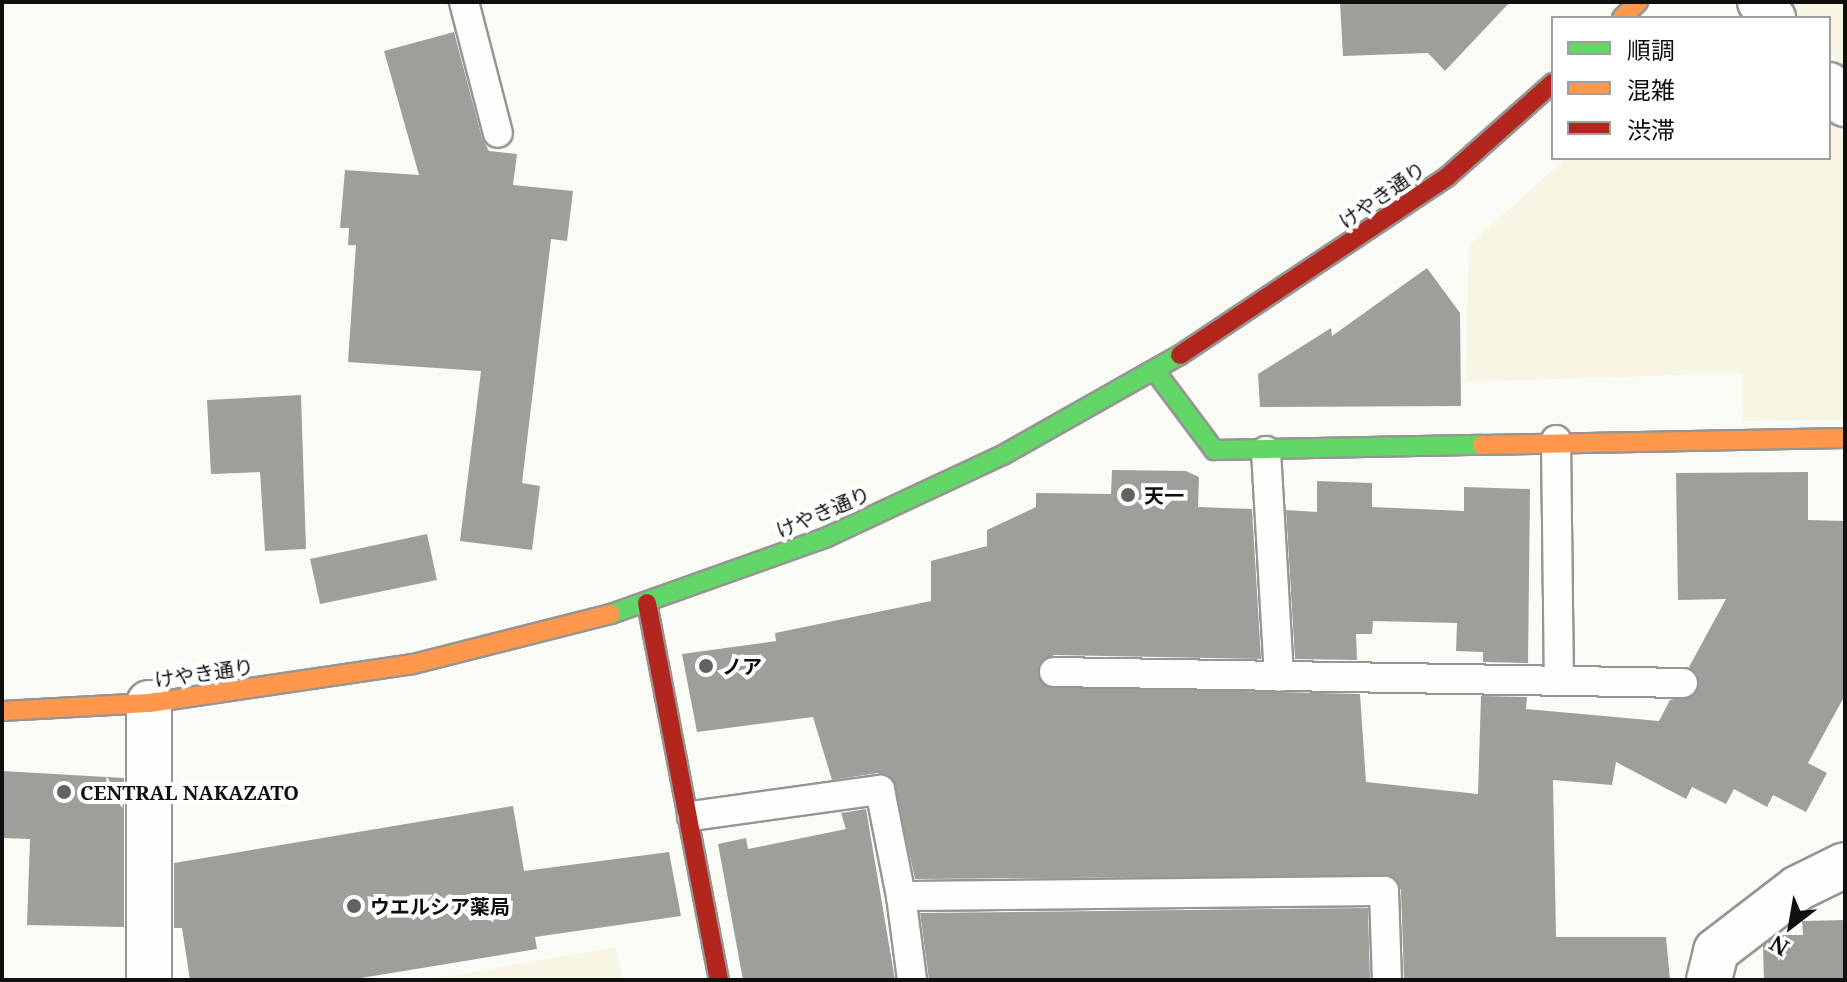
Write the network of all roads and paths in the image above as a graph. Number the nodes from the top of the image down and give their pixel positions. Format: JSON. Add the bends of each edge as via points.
{"nodes":[{"id":1,"x":464,"y":2,"type":"edge"},
{"id":2,"x":1551,"y":85,"type":"edge"},
{"id":3,"x":1831,"y":87,"type":"edge"},
{"id":4,"x":1845,"y":104,"type":"edge"},
{"id":5,"x":498,"y":133,"type":"dead end"},
{"id":6,"x":1155,"y":371,"type":"junction"},
{"id":7,"x":1845,"y":438,"type":"edge"},
{"id":8,"x":1556,"y":440,"type":"junction"},
{"id":9,"x":1266,"y":451,"type":"junction"},
{"id":10,"x":647,"y":603,"type":"junction"},
{"id":11,"x":1054,"y":672,"type":"dead end"},
{"id":12,"x":1279,"y":677,"type":"junction"},
{"id":13,"x":1559,"y":681,"type":"junction"},
{"id":14,"x":1683,"y":683,"type":"dead end"},
{"id":15,"x":149,"y":703,"type":"junction"},
{"id":16,"x":2,"y":711,"type":"edge"},
{"id":17,"x":692,"y":816,"type":"junction"},
{"id":18,"x":1845,"y":865,"type":"edge"},
{"id":19,"x":901,"y":896,"type":"junction"},
{"id":20,"x":149,"y":980,"type":"edge"},
{"id":21,"x":719,"y":980,"type":"edge"},
{"id":22,"x":912,"y":980,"type":"edge"},
{"id":23,"x":1387,"y":980,"type":"edge"},
{"id":24,"x":1709,"y":980,"type":"edge"}],
"edges":[{"from":1,"to":5,"type":"lane"},
{"from":2,"to":6,"type":"street","name":"けやき通り","via":[[1447,177]]},
{"from":3,"to":4,"type":"street"},
{"from":6,"to":9,"type":"street","via":[[1214,450]]},
{"from":6,"to":10,"type":"street","name":"けやき通り","via":[[1003,455],[827,537]]},
{"from":7,"to":8,"type":"street"},
{"from":8,"to":9,"type":"street"},
{"from":8,"to":13,"type":"lane"},
{"from":9,"to":12,"type":"lane"},
{"from":10,"to":15,"type":"street","name":"けやき通り","via":[[413,664]]},
{"from":10,"to":17,"type":"street"},
{"from":11,"to":12,"type":"lane"},
{"from":12,"to":13,"type":"lane"},
{"from":13,"to":14,"type":"lane"},
{"from":15,"to":16,"type":"street","name":"けやき通り"},
{"from":15,"to":20,"type":"street"},
{"from":17,"to":19,"type":"lane","via":[[880,790]]},
{"from":17,"to":21,"type":"street"},
{"from":18,"to":24,"type":"street","via":[[1798,888],[1716,951]]},
{"from":19,"to":22,"type":"lane"},
{"from":19,"to":23,"type":"lane","via":[[1384,891]]}]}
